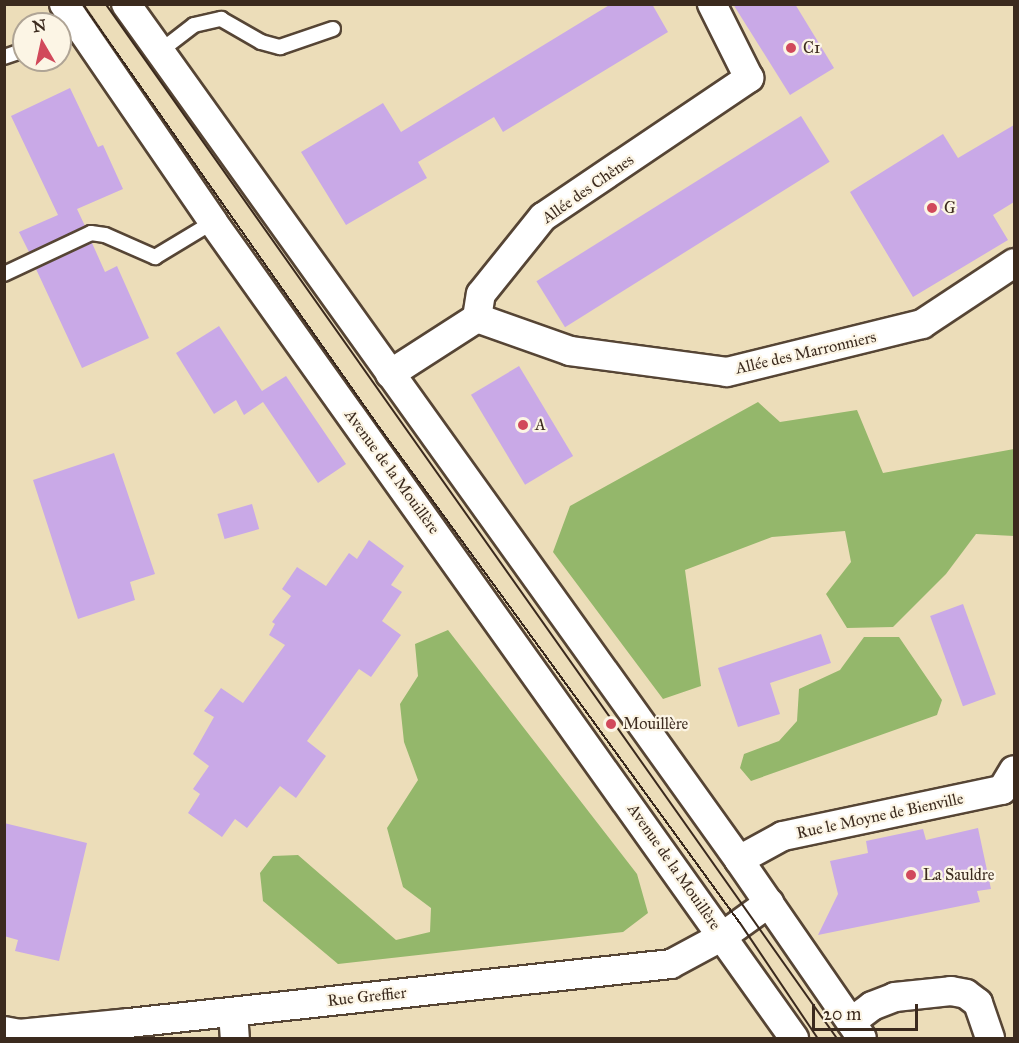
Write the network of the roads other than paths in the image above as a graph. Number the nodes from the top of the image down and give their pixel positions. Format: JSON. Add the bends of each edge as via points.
{"nodes":[{"id":1,"x":126,"y":4,"type":"edge"},
{"id":2,"x":712,"y":4,"type":"edge"},
{"id":3,"x":72,"y":27,"type":"edge"},
{"id":4,"x":333,"y":29,"type":"dead end"},
{"id":5,"x":159,"y":52,"type":"junction"},
{"id":6,"x":213,"y":222,"type":"junction"},
{"id":7,"x":1014,"y":263,"type":"edge"},
{"id":8,"x":4,"y":273,"type":"edge"},
{"id":9,"x":477,"y":318,"type":"junction"},
{"id":10,"x":390,"y":374,"type":"junction"},
{"id":11,"x":1014,"y":770,"type":"edge"},
{"id":12,"x":739,"y":860,"type":"junction"},
{"id":13,"x":769,"y":903,"type":"junction"},
{"id":14,"x":723,"y":936,"type":"junction"},
{"id":15,"x":234,"y":1025,"type":"edge"},
{"id":16,"x":856,"y":1030,"type":"edge"},
{"id":17,"x":4,"y":1031,"type":"edge"},
{"id":18,"x":130,"y":1031,"type":"edge"},
{"id":19,"x":46,"y":1035,"type":"edge"},
{"id":20,"x":794,"y":1038,"type":"edge"},
{"id":21,"x":990,"y":1038,"type":"edge"}],
"edges":[{"from":1,"to":5,"type":"street"},
{"from":2,"to":9,"type":"street","name":"Allée des Chênes","via":[[749,78],[543,217],[481,294]]},
{"from":3,"to":6,"type":"street","name":"Avenue de la Mouillère"},
{"from":4,"to":5,"type":"lane","via":[[280,47],[261,42],[221,19],[194,26]]},
{"from":5,"to":10,"type":"street"},
{"from":6,"to":8,"type":"lane","via":[[155,257],[105,235],[91,233]]},
{"from":6,"to":14,"type":"street","name":"Avenue de la Mouillère"},
{"from":7,"to":9,"type":"street","name":"Allée des Marronniers","via":[[922,324],[727,372],[570,351]]},
{"from":9,"to":10,"type":"street"},
{"from":10,"to":12,"type":"street"},
{"from":11,"to":12,"type":"street","name":"Rue le Moyne de Bienville","via":[[1002,790],[783,836]]},
{"from":12,"to":13,"type":"street"},
{"from":13,"to":14,"type":"street","name":"Avenue de la Mouillère"},
{"from":13,"to":16,"type":"street"},
{"from":14,"to":15,"type":"street","name":"Rue Greffier","via":[[671,964]]},
{"from":14,"to":20,"type":"street","name":"Avenue de la Mouillère"},
{"from":15,"to":18,"type":"street","name":"Rue Greffier"},
{"from":16,"to":21,"type":"street","via":[[872,1006],[895,997],[951,991],[966,994],[978,1003]]},
{"from":17,"to":19,"type":"street","name":"Rue Greffier"},
{"from":18,"to":19,"type":"street","name":"Rue Greffier"}]}
